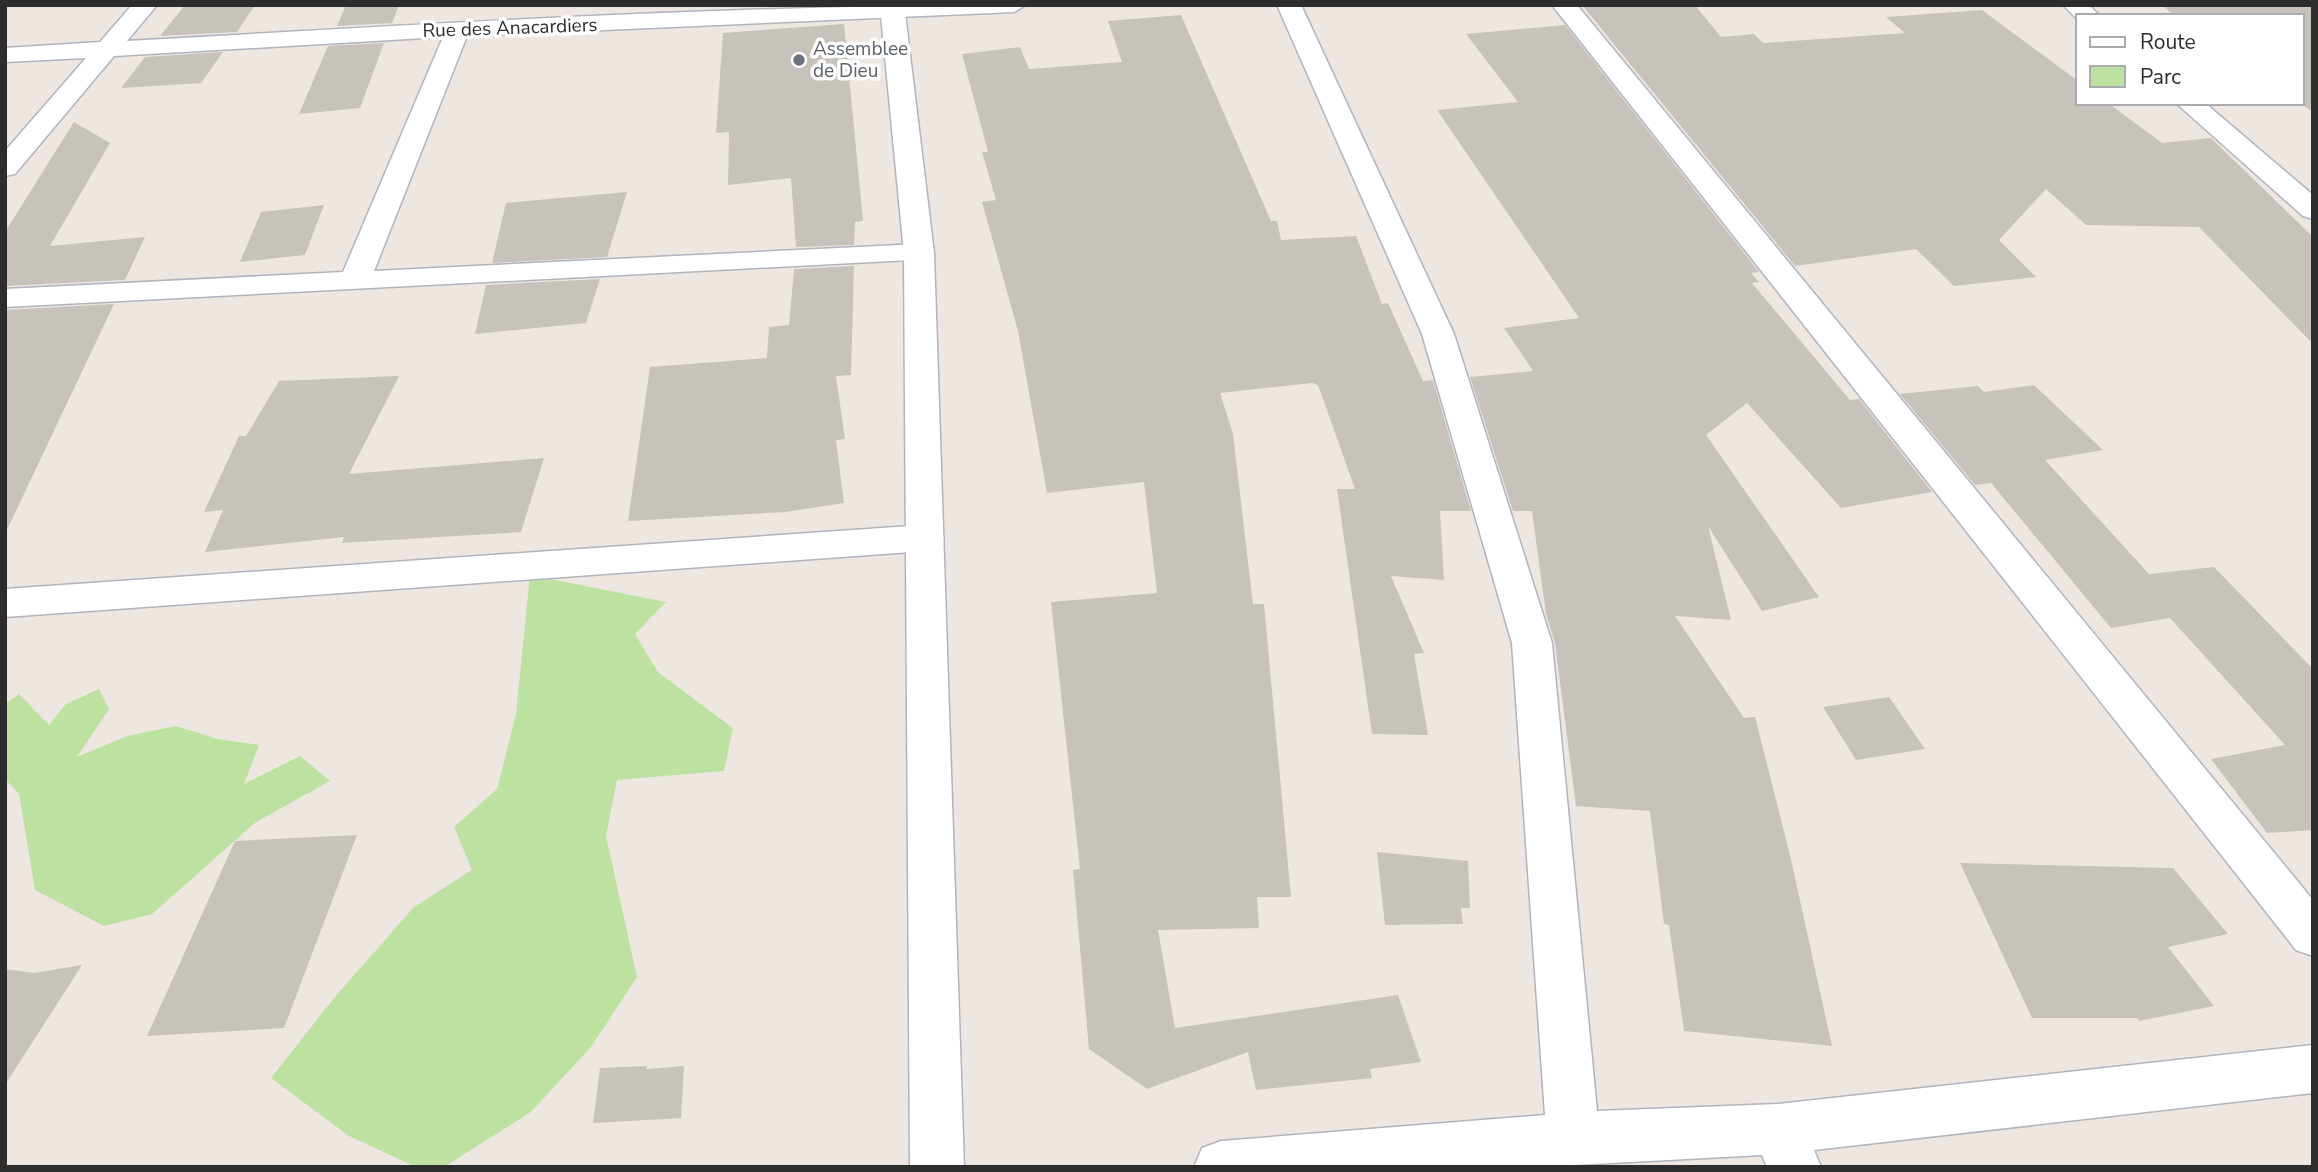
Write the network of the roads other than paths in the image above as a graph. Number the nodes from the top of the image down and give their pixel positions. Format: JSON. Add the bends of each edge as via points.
{"nodes":[{"id":1,"x":145,"y":5,"type":"edge"},
{"id":2,"x":1014,"y":5,"type":"edge"},
{"id":3,"x":1289,"y":5,"type":"edge"},
{"id":4,"x":1564,"y":5,"type":"edge"},
{"id":5,"x":893,"y":9,"type":"edge"},
{"id":6,"x":458,"y":29,"type":"junction"},
{"id":7,"x":111,"y":48,"type":"junction"},
{"id":8,"x":5,"y":55,"type":"edge"},
{"id":9,"x":2191,"y":105,"type":"edge"},
{"id":10,"x":5,"y":168,"type":"edge"},
{"id":11,"x":2313,"y":210,"type":"edge"},
{"id":12,"x":919,"y":253,"type":"junction"},
{"id":13,"x":354,"y":282,"type":"junction"},
{"id":14,"x":5,"y":298,"type":"edge"},
{"id":15,"x":925,"y":538,"type":"junction"},
{"id":16,"x":5,"y":603,"type":"edge"},
{"id":17,"x":2313,"y":935,"type":"edge"},
{"id":18,"x":2313,"y":1069,"type":"edge"},
{"id":19,"x":1573,"y":1138,"type":"junction"},
{"id":20,"x":1786,"y":1148,"type":"edge"},
{"id":21,"x":937,"y":1167,"type":"edge"},
{"id":22,"x":1221,"y":1167,"type":"edge"}],
"edges":[{"from":1,"to":7,"type":"street"},
{"from":2,"to":5,"type":"street","name":"Rue des Anacardiers"},
{"from":3,"to":19,"type":"street","via":[[1438,334],[1532,643]]},
{"from":4,"to":17,"type":"street"},
{"from":5,"to":6,"type":"street","name":"Rue des Anacardiers"},
{"from":5,"to":12,"type":"street"},
{"from":6,"to":7,"type":"street","name":"Rue des Anacardiers"},
{"from":6,"to":13,"type":"street"},
{"from":7,"to":8,"type":"street","name":"Rue des Anacardiers"},
{"from":7,"to":10,"type":"street"},
{"from":9,"to":11,"type":"street"},
{"from":12,"to":13,"type":"street"},
{"from":12,"to":15,"type":"street"},
{"from":13,"to":14,"type":"street"},
{"from":15,"to":16,"type":"street"},
{"from":15,"to":21,"type":"street"},
{"from":18,"to":20,"type":"street"},
{"from":19,"to":20,"type":"street"},
{"from":19,"to":22,"type":"street"}]}
